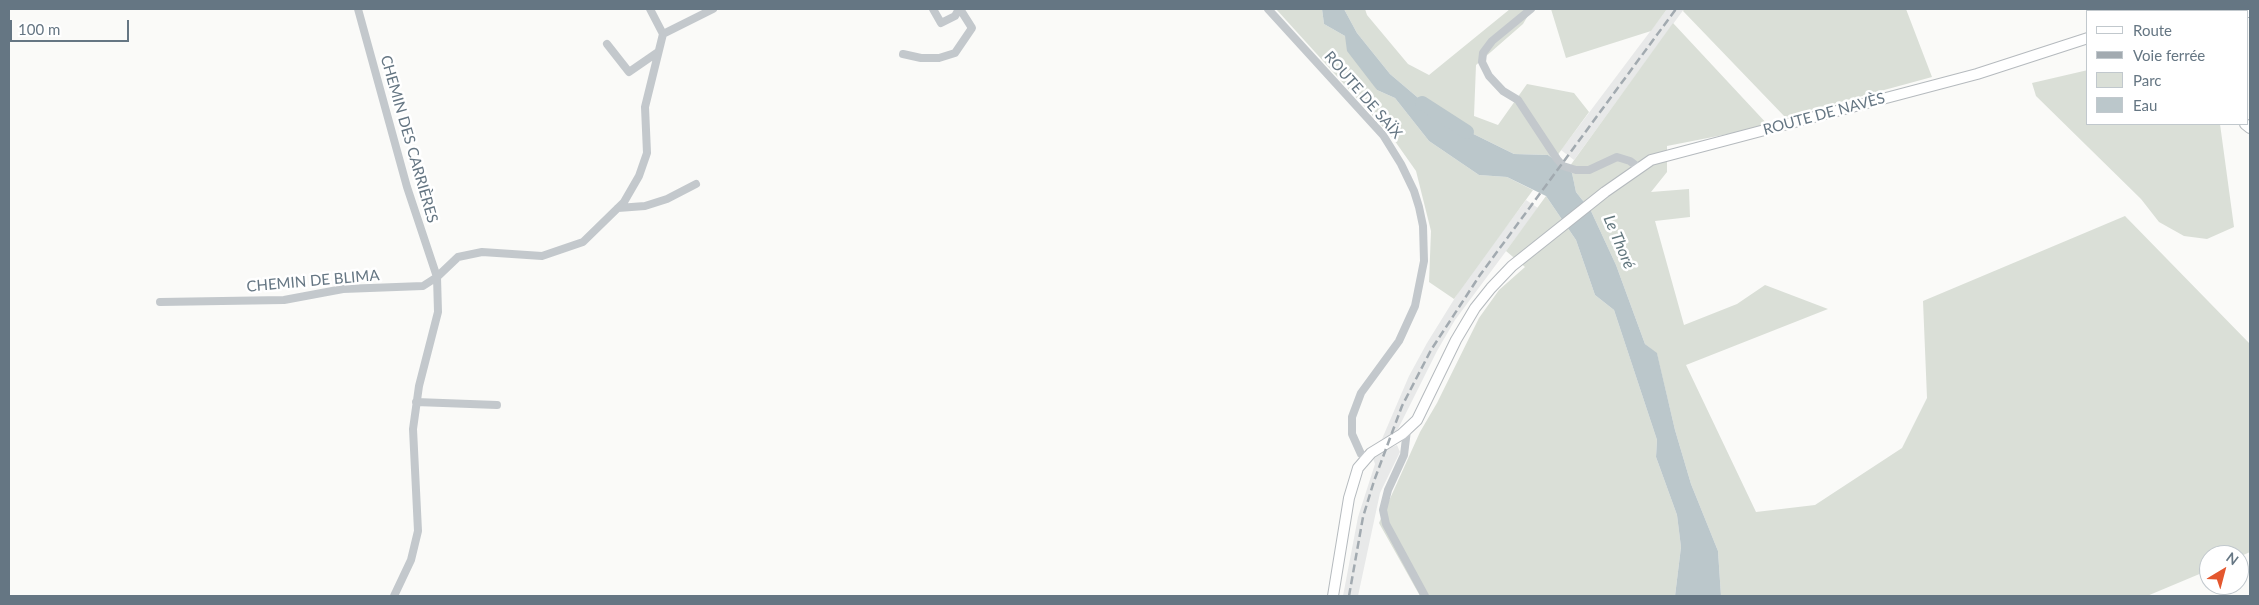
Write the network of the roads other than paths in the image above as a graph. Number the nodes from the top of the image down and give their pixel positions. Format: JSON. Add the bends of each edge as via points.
{"nodes":[{"id":1,"x":358,"y":9,"type":"edge"},
{"id":2,"x":650,"y":9,"type":"edge"},
{"id":3,"x":713,"y":9,"type":"edge"},
{"id":4,"x":933,"y":9,"type":"edge"},
{"id":5,"x":959,"y":9,"type":"edge"},
{"id":6,"x":1268,"y":9,"type":"edge"},
{"id":7,"x":1530,"y":9,"type":"edge"},
{"id":8,"x":662,"y":34,"type":"junction"},
{"id":9,"x":2085,"y":37,"type":"edge"},
{"id":10,"x":607,"y":44,"type":"dead end"},
{"id":11,"x":658,"y":52,"type":"junction"},
{"id":12,"x":903,"y":54,"type":"dead end"},
{"id":13,"x":1639,"y":168,"type":"junction"},
{"id":14,"x":696,"y":184,"type":"dead end"},
{"id":15,"x":618,"y":208,"type":"junction"},
{"id":16,"x":437,"y":277,"type":"junction"},
{"id":17,"x":160,"y":302,"type":"dead end"},
{"id":18,"x":416,"y":402,"type":"junction"},
{"id":19,"x":496,"y":405,"type":"dead end"},
{"id":20,"x":1407,"y":430,"type":"junction"},
{"id":21,"x":1366,"y":458,"type":"junction"},
{"id":22,"x":394,"y":596,"type":"edge"},
{"id":23,"x":1333,"y":596,"type":"edge"},
{"id":24,"x":1424,"y":596,"type":"edge"}],
"edges":[{"from":1,"to":16,"type":"street","name":"CHEMIN DES CARRIÈRES","via":[[407,187]]},
{"from":2,"to":8,"type":"street"},
{"from":3,"to":8,"type":"street"},
{"from":4,"to":5,"type":"street","via":[[941,23],[955,16]]},
{"from":5,"to":12,"type":"street","via":[[972,28],[955,53],[939,58]]},
{"from":6,"to":21,"type":"street","name":"ROUTE DE SAÏX","via":[[1382,135],[1401,164],[1419,207],[1424,261],[1415,306],[1399,341],[1361,393],[1352,417],[1352,434]]},
{"from":7,"to":13,"type":"street","via":[[1492,41],[1483,53],[1482,62],[1489,76],[1503,91],[1518,100],[1563,166],[1589,170],[1617,157]]},
{"from":8,"to":11,"type":"street","name":"CHEMIN DE BLIMA"},
{"from":9,"to":13,"type":"main road","name":"ROUTE DE NAVÈS","via":[[1977,74],[1675,153],[1651,160]]},
{"from":10,"to":11,"type":"street","via":[[629,72]]},
{"from":11,"to":15,"type":"street","name":"CHEMIN DE BLIMA","via":[[645,107],[647,153],[640,176]]},
{"from":13,"to":20,"type":"main road","name":"ROUTE DE NAVÈS","via":[[1550,235],[1507,271],[1483,298],[1456,340],[1423,410]]},
{"from":14,"to":15,"type":"street","via":[[645,206]]},
{"from":15,"to":16,"type":"street","name":"CHEMIN DE BLIMA","via":[[583,242],[542,256],[482,252],[458,258]]},
{"from":16,"to":17,"type":"street","name":"CHEMIN DE BLIMA","via":[[423,286],[343,289],[284,300]]},
{"from":16,"to":18,"type":"street","name":"CHEMIN DES CARRIÈRES","via":[[438,312]]},
{"from":18,"to":19,"type":"street"},
{"from":18,"to":22,"type":"street","name":"CHEMIN DES CARRIÈRES","via":[[413,429],[418,531],[411,560]]},
{"from":20,"to":21,"type":"main road","name":"ROUTE DE NAVÈS"},
{"from":20,"to":24,"type":"street","via":[[1404,455],[1383,510],[1386,524]]},
{"from":21,"to":23,"type":"main road","via":[[1358,468],[1350,492]]}]}
